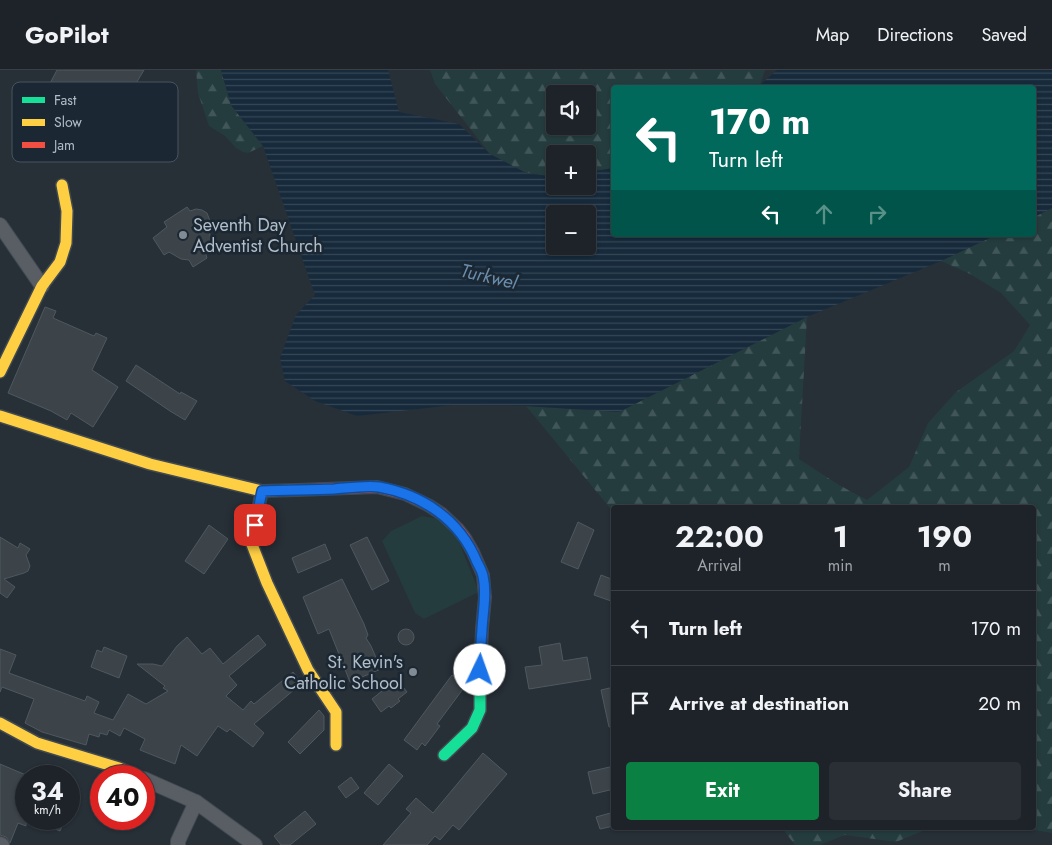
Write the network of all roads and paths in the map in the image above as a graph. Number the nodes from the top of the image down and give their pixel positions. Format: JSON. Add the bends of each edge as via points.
{"nodes":[{"id":1,"x":62,"y":185,"type":"dead end"},
{"id":2,"x":0,"y":225,"type":"edge"},
{"id":3,"x":42,"y":286,"type":"junction"},
{"id":4,"x":0,"y":372,"type":"edge"},
{"id":5,"x":0,"y":416,"type":"edge"},
{"id":6,"x":262,"y":491,"type":"junction"},
{"id":7,"x":0,"y":723,"type":"edge"},
{"id":8,"x":336,"y":745,"type":"dead end"},
{"id":9,"x":444,"y":755,"type":"dead end"},
{"id":10,"x":109,"y":765,"type":"edge"},
{"id":11,"x":155,"y":784,"type":"edge"},
{"id":12,"x":196,"y":802,"type":"junction"},
{"id":13,"x":178,"y":845,"type":"edge"},
{"id":14,"x":255,"y":845,"type":"edge"}],
"edges":[{"from":1,"to":3,"type":"street","via":[[67,211],[66,243],[60,262]]},
{"from":2,"to":3,"type":"street"},
{"from":3,"to":4,"type":"street"},
{"from":5,"to":6,"type":"street","via":[[150,464]]},
{"from":6,"to":8,"type":"street","via":[[251,542],[266,583],[308,670],[336,712]]},
{"from":6,"to":9,"type":"street","via":[[377,487],[405,494],[428,505],[442,514],[465,538],[483,575],[485,597],[480,710],[472,728]]},
{"from":7,"to":10,"type":"street","via":[[37,743]]},
{"from":11,"to":12,"type":"street"},
{"from":12,"to":13,"type":"street"},
{"from":12,"to":14,"type":"street"}]}
